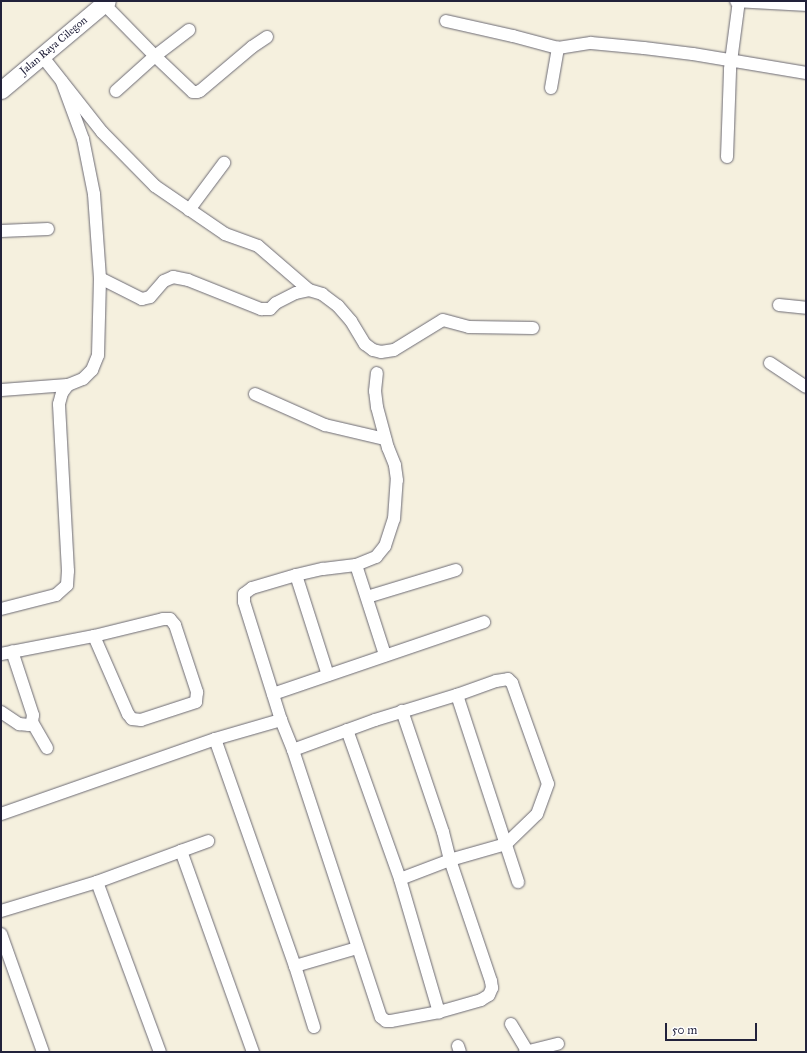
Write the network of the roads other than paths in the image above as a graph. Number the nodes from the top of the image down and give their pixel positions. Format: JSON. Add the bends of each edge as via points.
{"nodes":[{"id":1,"x":738,"y":1,"type":"edge"},
{"id":2,"x":105,"y":2,"type":"edge"},
{"id":3,"x":801,"y":4,"type":"edge"},
{"id":4,"x":446,"y":21,"type":"dead end"},
{"id":5,"x":189,"y":30,"type":"dead end"},
{"id":6,"x":267,"y":37,"type":"dead end"},
{"id":7,"x":558,"y":48,"type":"junction"},
{"id":8,"x":42,"y":56,"type":"junction"},
{"id":9,"x":155,"y":56,"type":"junction"},
{"id":10,"x":732,"y":60,"type":"junction"},
{"id":11,"x":806,"y":73,"type":"edge"},
{"id":12,"x":62,"y":82,"type":"junction"},
{"id":13,"x":2,"y":87,"type":"edge"},
{"id":14,"x":551,"y":88,"type":"dead end"},
{"id":15,"x":116,"y":91,"type":"dead end"},
{"id":16,"x":727,"y":157,"type":"dead end"},
{"id":17,"x":224,"y":163,"type":"dead end"},
{"id":18,"x":189,"y":210,"type":"junction"},
{"id":19,"x":48,"y":229,"type":"dead end"},
{"id":20,"x":1,"y":231,"type":"edge"},
{"id":21,"x":100,"y":278,"type":"junction"},
{"id":22,"x":309,"y":290,"type":"junction"},
{"id":23,"x":779,"y":305,"type":"dead end"},
{"id":24,"x":806,"y":308,"type":"edge"},
{"id":25,"x":533,"y":328,"type":"dead end"},
{"id":26,"x":770,"y":363,"type":"dead end"},
{"id":27,"x":377,"y":373,"type":"dead end"},
{"id":28,"x":68,"y":385,"type":"junction"},
{"id":29,"x":806,"y":387,"type":"edge"},
{"id":30,"x":1,"y":390,"type":"edge"},
{"id":31,"x":255,"y":394,"type":"dead end"},
{"id":32,"x":385,"y":439,"type":"junction"},
{"id":33,"x":356,"y":565,"type":"junction"},
{"id":34,"x":456,"y":570,"type":"dead end"},
{"id":35,"x":296,"y":575,"type":"junction"},
{"id":36,"x":367,"y":597,"type":"junction"},
{"id":37,"x":1,"y":610,"type":"edge"},
{"id":38,"x":484,"y":622,"type":"dead end"},
{"id":39,"x":94,"y":636,"type":"junction"},
{"id":40,"x":7,"y":652,"type":"edge"},
{"id":41,"x":385,"y":655,"type":"junction"},
{"id":42,"x":328,"y":675,"type":"junction"},
{"id":43,"x":273,"y":694,"type":"junction"},
{"id":44,"x":457,"y":695,"type":"junction"},
{"id":45,"x":402,"y":711,"type":"junction"},
{"id":46,"x":1,"y":712,"type":"edge"},
{"id":47,"x":281,"y":720,"type":"junction"},
{"id":48,"x":32,"y":722,"type":"junction"},
{"id":49,"x":347,"y":730,"type":"junction"},
{"id":50,"x":215,"y":739,"type":"junction"},
{"id":51,"x":47,"y":748,"type":"dead end"},
{"id":52,"x":293,"y":750,"type":"junction"},
{"id":53,"x":5,"y":810,"type":"edge"},
{"id":54,"x":208,"y":841,"type":"dead end"},
{"id":55,"x":506,"y":844,"type":"junction"},
{"id":56,"x":181,"y":851,"type":"junction"},
{"id":57,"x":450,"y":860,"type":"junction"},
{"id":58,"x":400,"y":879,"type":"junction"},
{"id":59,"x":97,"y":882,"type":"junction"},
{"id":60,"x":518,"y":882,"type":"dead end"},
{"id":61,"x":1,"y":911,"type":"edge"},
{"id":62,"x":1,"y":934,"type":"edge"},
{"id":63,"x":357,"y":948,"type":"junction"},
{"id":64,"x":295,"y":966,"type":"junction"},
{"id":65,"x":439,"y":1012,"type":"junction"},
{"id":66,"x":511,"y":1024,"type":"dead end"},
{"id":67,"x":314,"y":1027,"type":"dead end"},
{"id":68,"x":558,"y":1044,"type":"dead end"},
{"id":69,"x":43,"y":1052,"type":"edge"},
{"id":70,"x":160,"y":1052,"type":"edge"},
{"id":71,"x":253,"y":1052,"type":"edge"},
{"id":72,"x":526,"y":1052,"type":"edge"}],
"edges":[{"from":1,"to":3,"type":"street"},
{"from":1,"to":10,"type":"street"},
{"from":2,"to":8,"type":"highway","name":"Jalan Raya Cilegon"},
{"from":2,"to":9,"type":"street"},
{"from":4,"to":7,"type":"street"},
{"from":5,"to":9,"type":"street"},
{"from":6,"to":9,"type":"street","via":[[200,92],[193,92]]},
{"from":7,"to":10,"type":"street","via":[[591,43]]},
{"from":7,"to":14,"type":"street"},
{"from":8,"to":12,"type":"street"},
{"from":8,"to":13,"type":"highway","name":"Jalan Raya Cilegon"},
{"from":9,"to":15,"type":"street"},
{"from":10,"to":11,"type":"street"},
{"from":10,"to":16,"type":"street"},
{"from":12,"to":18,"type":"street","via":[[102,132],[155,186]]},
{"from":12,"to":21,"type":"street","via":[[88,157],[94,194]]},
{"from":17,"to":18,"type":"street"},
{"from":18,"to":22,"type":"street","via":[[225,234],[258,246]]},
{"from":19,"to":20,"type":"street"},
{"from":21,"to":22,"type":"street","via":[[142,299],[150,297],[164,281],[172,277],[188,280],[261,309],[270,309],[296,293]]},
{"from":21,"to":28,"type":"street","via":[[98,355],[92,370],[84,379]]},
{"from":22,"to":25,"type":"street","via":[[322,294],[338,306],[365,344],[381,352],[394,350],[443,320],[469,327]]},
{"from":23,"to":24,"type":"street"},
{"from":26,"to":29,"type":"street"},
{"from":27,"to":32,"type":"street","via":[[375,391]]},
{"from":28,"to":30,"type":"street"},
{"from":28,"to":37,"type":"street","via":[[59,404],[67,585],[56,595]]},
{"from":31,"to":32,"type":"street","via":[[325,425]]},
{"from":32,"to":33,"type":"street","via":[[395,465],[397,480],[394,519],[385,546],[376,557]]},
{"from":33,"to":35,"type":"street"},
{"from":33,"to":36,"type":"street"},
{"from":34,"to":36,"type":"street"},
{"from":35,"to":42,"type":"street"},
{"from":35,"to":43,"type":"street","via":[[252,588],[244,594],[244,602]]},
{"from":36,"to":41,"type":"street"},
{"from":38,"to":41,"type":"street"},
{"from":39,"to":39,"type":"street","via":[[170,619],[175,625],[197,692],[196,702],[141,720],[132,719]]},
{"from":39,"to":40,"type":"street"},
{"from":40,"to":48,"type":"street","via":[[33,715]]},
{"from":41,"to":42,"type":"street"},
{"from":42,"to":43,"type":"street"},
{"from":43,"to":47,"type":"street"},
{"from":44,"to":45,"type":"street"},
{"from":44,"to":55,"type":"street"},
{"from":44,"to":55,"type":"street","via":[[508,678],[547,776],[548,788],[537,814]]},
{"from":45,"to":49,"type":"street"},
{"from":45,"to":57,"type":"street"},
{"from":46,"to":48,"type":"street","via":[[19,724],[29,725]]},
{"from":47,"to":50,"type":"street"},
{"from":47,"to":52,"type":"street"},
{"from":48,"to":51,"type":"street"},
{"from":49,"to":52,"type":"street"},
{"from":49,"to":58,"type":"street"},
{"from":50,"to":53,"type":"street"},
{"from":50,"to":64,"type":"street"},
{"from":52,"to":63,"type":"street"},
{"from":54,"to":56,"type":"street"},
{"from":55,"to":57,"type":"street"},
{"from":55,"to":60,"type":"street"},
{"from":56,"to":59,"type":"street"},
{"from":56,"to":71,"type":"street"},
{"from":57,"to":58,"type":"street"},
{"from":57,"to":65,"type":"street","via":[[492,981],[492,988],[489,995],[481,1000]]},
{"from":58,"to":65,"type":"street"},
{"from":59,"to":61,"type":"street"},
{"from":59,"to":70,"type":"street"},
{"from":62,"to":69,"type":"street"},
{"from":63,"to":64,"type":"street"},
{"from":63,"to":65,"type":"street","via":[[383,1020],[391,1021]]},
{"from":64,"to":67,"type":"street"},
{"from":66,"to":72,"type":"street"},
{"from":68,"to":72,"type":"street"}]}
